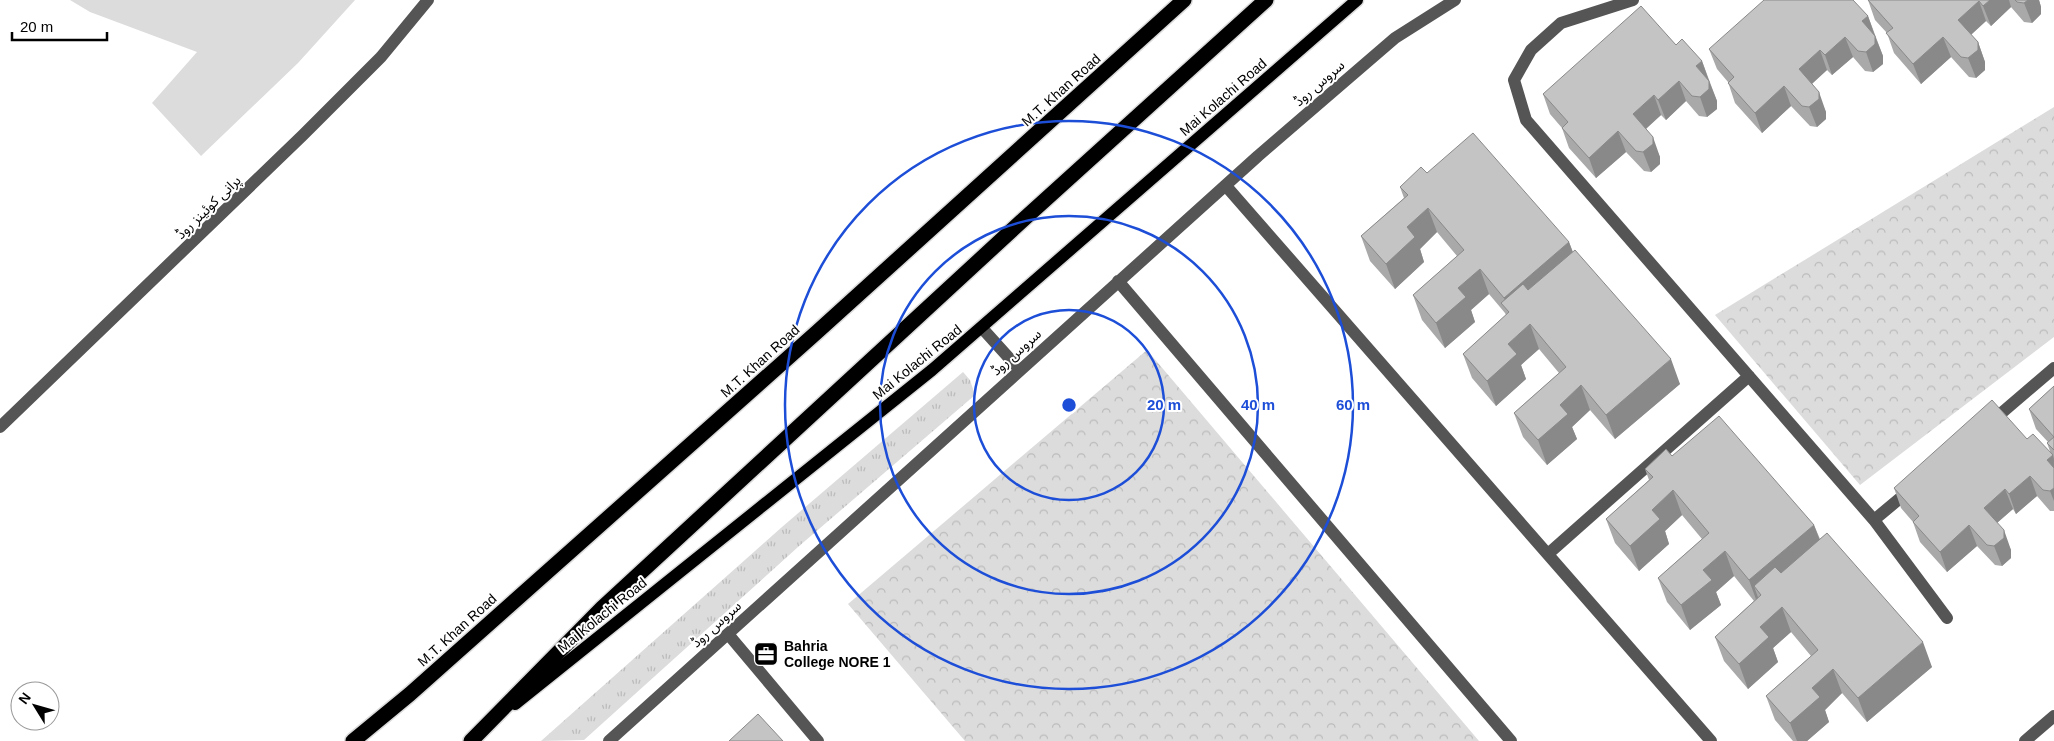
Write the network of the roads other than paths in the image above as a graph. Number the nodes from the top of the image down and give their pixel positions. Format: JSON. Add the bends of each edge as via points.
{"nodes":[{"id":1,"x":428,"y":0,"type":"edge"},
{"id":2,"x":1184,"y":0,"type":"edge"},
{"id":3,"x":1266,"y":0,"type":"edge"},
{"id":4,"x":1357,"y":0,"type":"edge"},
{"id":5,"x":1455,"y":0,"type":"edge"},
{"id":6,"x":1633,"y":0,"type":"edge"},
{"id":7,"x":1226,"y":186,"type":"junction"},
{"id":8,"x":1118,"y":281,"type":"junction"},
{"id":9,"x":982,"y":328,"type":"junction"},
{"id":10,"x":2054,"y":368,"type":"edge"},
{"id":11,"x":1020,"y":369,"type":"junction"},
{"id":12,"x":1748,"y":376,"type":"junction"},
{"id":13,"x":0,"y":427,"type":"edge"},
{"id":14,"x":1979,"y":432,"type":"edge"},
{"id":15,"x":1919,"y":482,"type":"edge"},
{"id":16,"x":1874,"y":520,"type":"junction"},
{"id":17,"x":1548,"y":554,"type":"junction"},
{"id":18,"x":1947,"y":618,"type":"dead end"},
{"id":19,"x":728,"y":634,"type":"junction"},
{"id":20,"x":2054,"y":716,"type":"edge"},
{"id":21,"x":378,"y":720,"type":"junction"},
{"id":22,"x":483,"y":730,"type":"junction"},
{"id":23,"x":354,"y":741,"type":"edge"},
{"id":24,"x":360,"y":741,"type":"edge"},
{"id":25,"x":471,"y":741,"type":"edge"},
{"id":26,"x":608,"y":741,"type":"edge"},
{"id":27,"x":818,"y":741,"type":"edge"},
{"id":28,"x":1511,"y":741,"type":"edge"},
{"id":29,"x":1711,"y":741,"type":"edge"},
{"id":30,"x":2024,"y":741,"type":"edge"}],
"edges":[{"from":1,"to":13,"type":"street","name":"پرانی کوئینز روڈ","via":[[381,57],[303,135]]},
{"from":2,"to":21,"type":"highway","name":"M.T. Khan Road","via":[[818,332]]},
{"from":3,"to":22,"type":"highway","via":[[602,608]]},
{"from":4,"to":9,"type":"main road","name":"Mai Kolachi Road"},
{"from":5,"to":7,"type":"street","name":"سروس روڈ","via":[[1395,38]]},
{"from":6,"to":12,"type":"street","via":[[1560,24],[1531,50],[1514,80],[1526,120]]},
{"from":7,"to":8,"type":"street","name":"سروس روڈ"},
{"from":7,"to":17,"type":"street"},
{"from":8,"to":11,"type":"street","name":"سروس روڈ"},
{"from":8,"to":28,"type":"street"},
{"from":9,"to":11,"type":"street"},
{"from":9,"to":22,"type":"main road","name":"Mai Kolachi Road"},
{"from":10,"to":14,"type":"street"},
{"from":11,"to":19,"type":"street","name":"سروس روڈ"},
{"from":12,"to":16,"type":"street"},
{"from":12,"to":17,"type":"street"},
{"from":15,"to":16,"type":"street"},
{"from":16,"to":18,"type":"street"},
{"from":17,"to":29,"type":"street"},
{"from":19,"to":26,"type":"street","name":"سروس روڈ"},
{"from":19,"to":27,"type":"street"},
{"from":20,"to":30,"type":"street"},
{"from":21,"to":23,"type":"highway","name":"M.T. Khan Road"},
{"from":21,"to":24,"type":"highway"},
{"from":22,"to":25,"type":"highway"}]}
